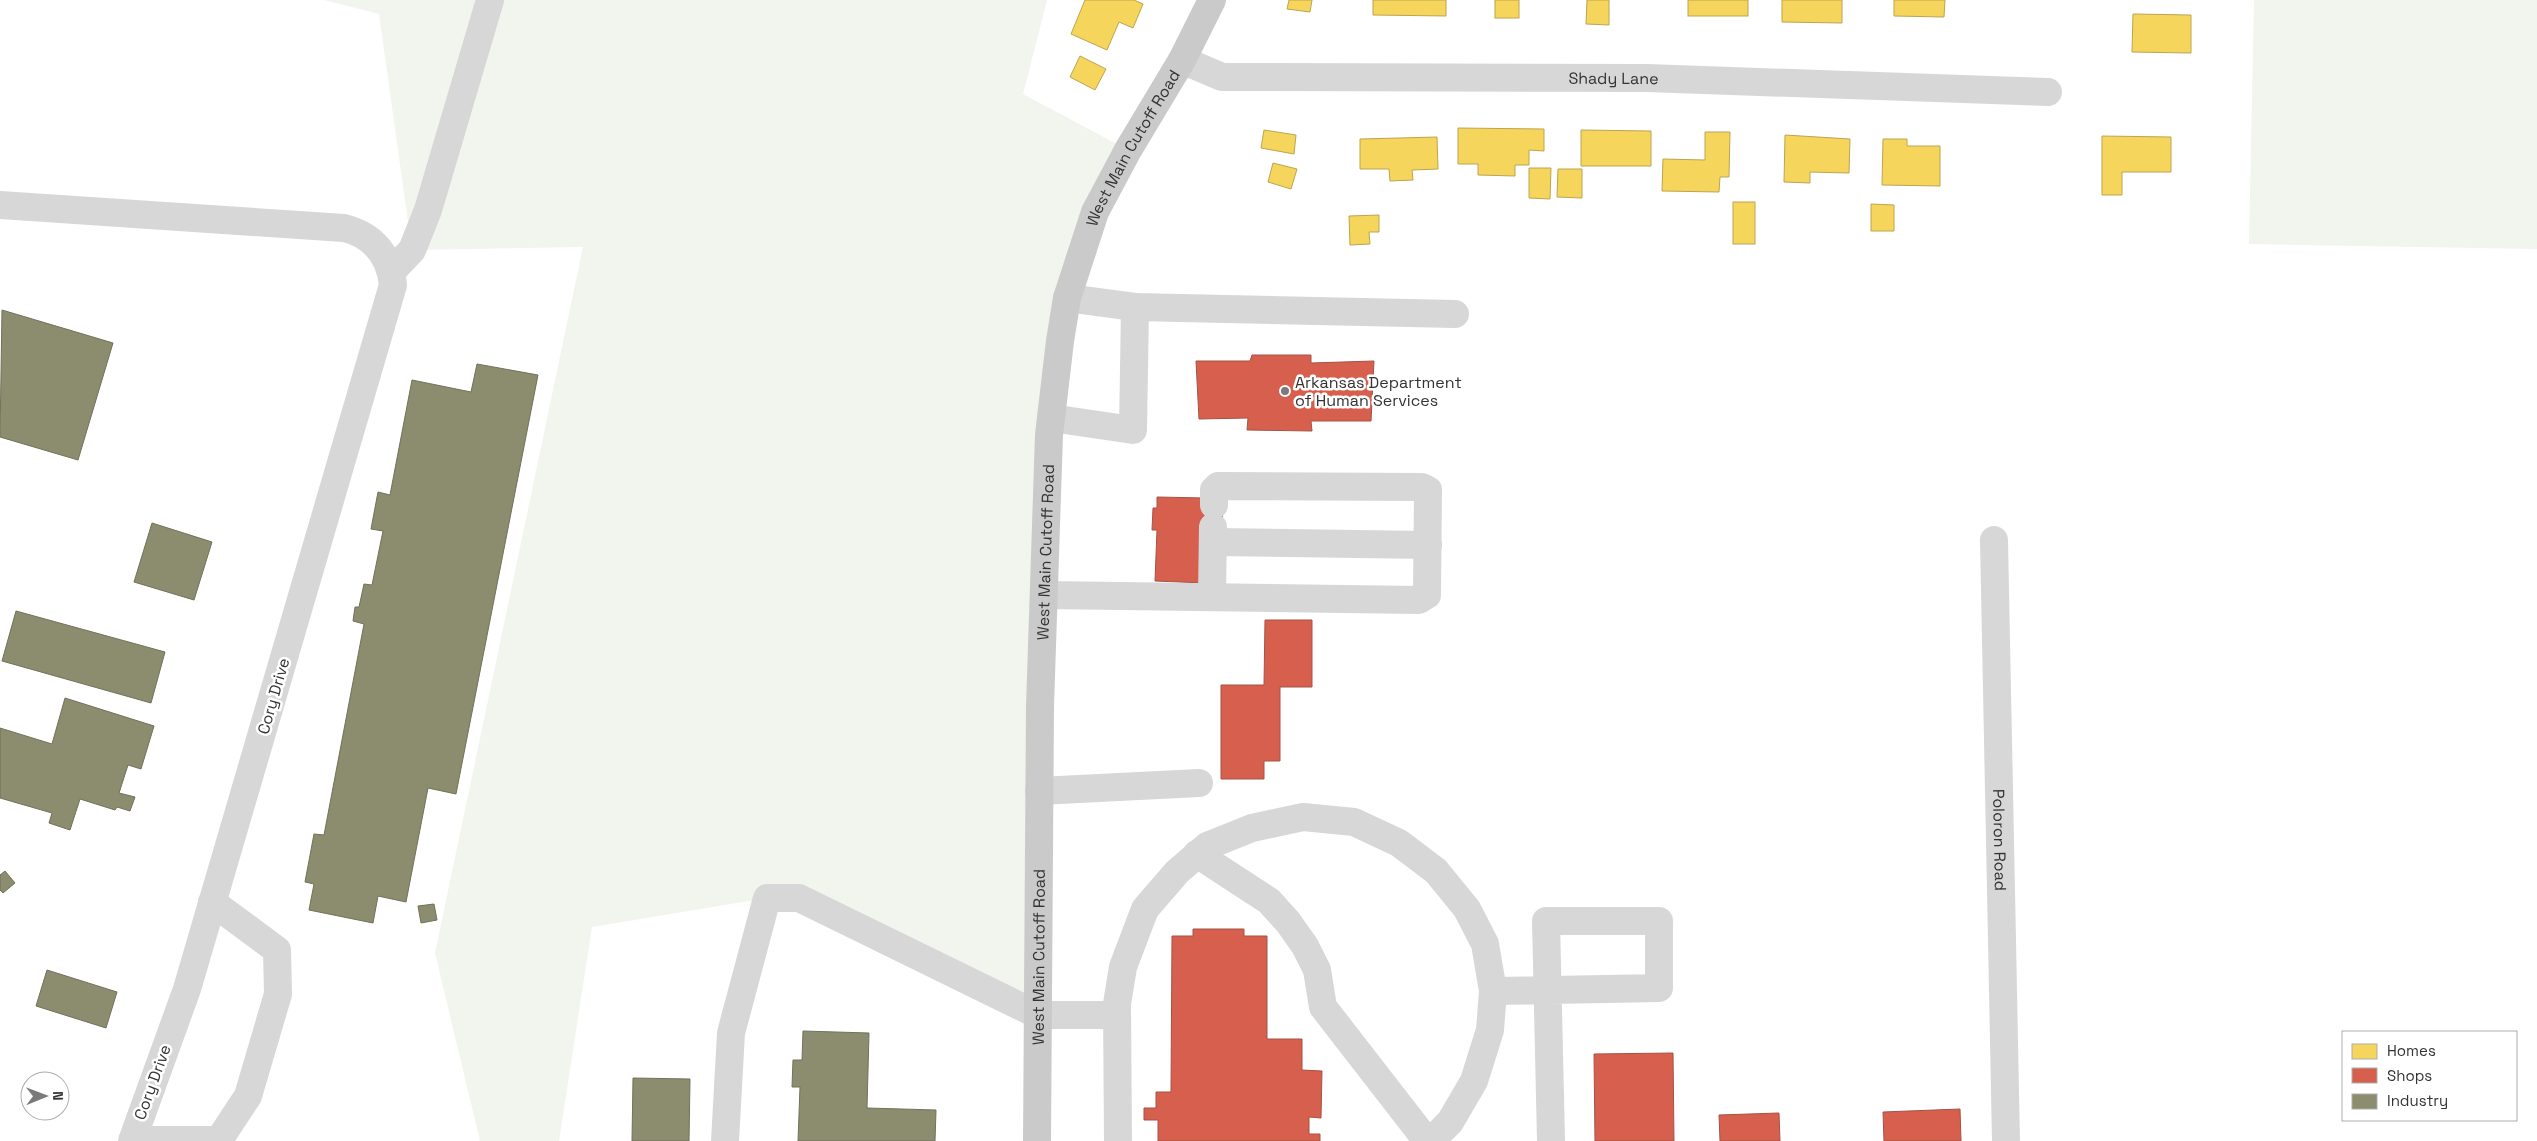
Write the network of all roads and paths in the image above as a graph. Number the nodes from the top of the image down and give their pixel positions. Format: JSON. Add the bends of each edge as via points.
{"nodes":[{"id":1,"x":490,"y":0,"type":"edge"},
{"id":2,"x":1212,"y":0,"type":"edge"},
{"id":3,"x":1182,"y":60,"type":"junction"},
{"id":4,"x":2048,"y":92,"type":"dead end"},
{"id":5,"x":0,"y":205,"type":"edge"},
{"id":6,"x":386,"y":260,"type":"junction"},
{"id":7,"x":1067,"y":298,"type":"junction"},
{"id":8,"x":1135,"y":307,"type":"junction"},
{"id":9,"x":1454,"y":314,"type":"dead end"},
{"id":10,"x":1051,"y":418,"type":"junction"},
{"id":11,"x":1213,"y":525,"type":"junction"},
{"id":12,"x":1994,"y":540,"type":"dead end"},
{"id":13,"x":1428,"y":545,"type":"junction"},
{"id":14,"x":1044,"y":595,"type":"junction"},
{"id":15,"x":1212,"y":597,"type":"junction"},
{"id":16,"x":1199,"y":783,"type":"dead end"},
{"id":17,"x":1039,"y":791,"type":"junction"},
{"id":18,"x":1197,"y":854,"type":"junction"},
{"id":19,"x":212,"y":902,"type":"junction"},
{"id":20,"x":1547,"y":990,"type":"junction"},
{"id":21,"x":1493,"y":991,"type":"junction"},
{"id":22,"x":1038,"y":1015,"type":"junction"},
{"id":23,"x":1117,"y":1015,"type":"junction"},
{"id":24,"x":132,"y":1140,"type":"edge"},
{"id":25,"x":219,"y":1140,"type":"edge"},
{"id":26,"x":726,"y":1141,"type":"edge"},
{"id":27,"x":1038,"y":1141,"type":"edge"},
{"id":28,"x":1118,"y":1141,"type":"edge"},
{"id":29,"x":1427,"y":1141,"type":"edge"},
{"id":30,"x":1431,"y":1141,"type":"edge"},
{"id":31,"x":1551,"y":1141,"type":"edge"},
{"id":32,"x":2006,"y":1141,"type":"edge"}],
"edges":[{"from":1,"to":6,"type":"street","via":[[428,210],[412,250]]},
{"from":2,"to":3,"type":"main road","name":"West Main Cutoff Road"},
{"from":3,"to":4,"type":"street","name":"Shady Lane","via":[[1222,77],[1647,78]]},
{"from":3,"to":7,"type":"main road","name":"West Main Cutoff Road","via":[[1095,212]]},
{"from":5,"to":6,"type":"street","via":[[344,228],[368,238]]},
{"from":6,"to":19,"type":"street","name":"Cory Drive","via":[[393,285]]},
{"from":7,"to":8,"type":"street"},
{"from":7,"to":10,"type":"main road","name":"West Main Cutoff Road"},
{"from":8,"to":9,"type":"street"},
{"from":8,"to":10,"type":"street","via":[[1133,430]]},
{"from":10,"to":14,"type":"main road","name":"West Main Cutoff Road"},
{"from":11,"to":13,"type":"street"},
{"from":11,"to":13,"type":"street","via":[[1214,490],[1218,486],[1422,487],[1428,490]]},
{"from":11,"to":15,"type":"street"},
{"from":12,"to":32,"type":"street","name":"Poloron Road"},
{"from":13,"to":15,"type":"street","via":[[1427,595],[1419,600]]},
{"from":14,"to":15,"type":"street"},
{"from":14,"to":17,"type":"main road","name":"West Main Cutoff Road"},
{"from":16,"to":17,"type":"street"},
{"from":17,"to":22,"type":"main road","name":"West Main Cutoff Road"},
{"from":18,"to":21,"type":"street","via":[[1207,846],[1252,828],[1303,817],[1354,822],[1406,849],[1436,871],[1467,909],[1485,944]]},
{"from":18,"to":23,"type":"street","via":[[1145,909],[1123,967]]},
{"from":18,"to":29,"type":"street","via":[[1269,901],[1288,922],[1317,970],[1323,1007]]},
{"from":19,"to":24,"type":"street","name":"Cory Drive","via":[[187,989]]},
{"from":19,"to":25,"type":"street","via":[[277,950],[278,994],[248,1096]]},
{"from":20,"to":20,"type":"street","via":[[1659,988],[1659,921],[1546,921]]},
{"from":20,"to":21,"type":"street"},
{"from":20,"to":31,"type":"street"},
{"from":21,"to":30,"type":"street","via":[[1490,1030],[1474,1082],[1450,1122]]},
{"from":22,"to":23,"type":"street"},
{"from":22,"to":26,"type":"street","via":[[799,898],[768,898],[731,1034]]},
{"from":22,"to":27,"type":"main road","name":"West Main Cutoff Road"},
{"from":23,"to":28,"type":"street"},
{"from":24,"to":25,"type":"street"}]}
